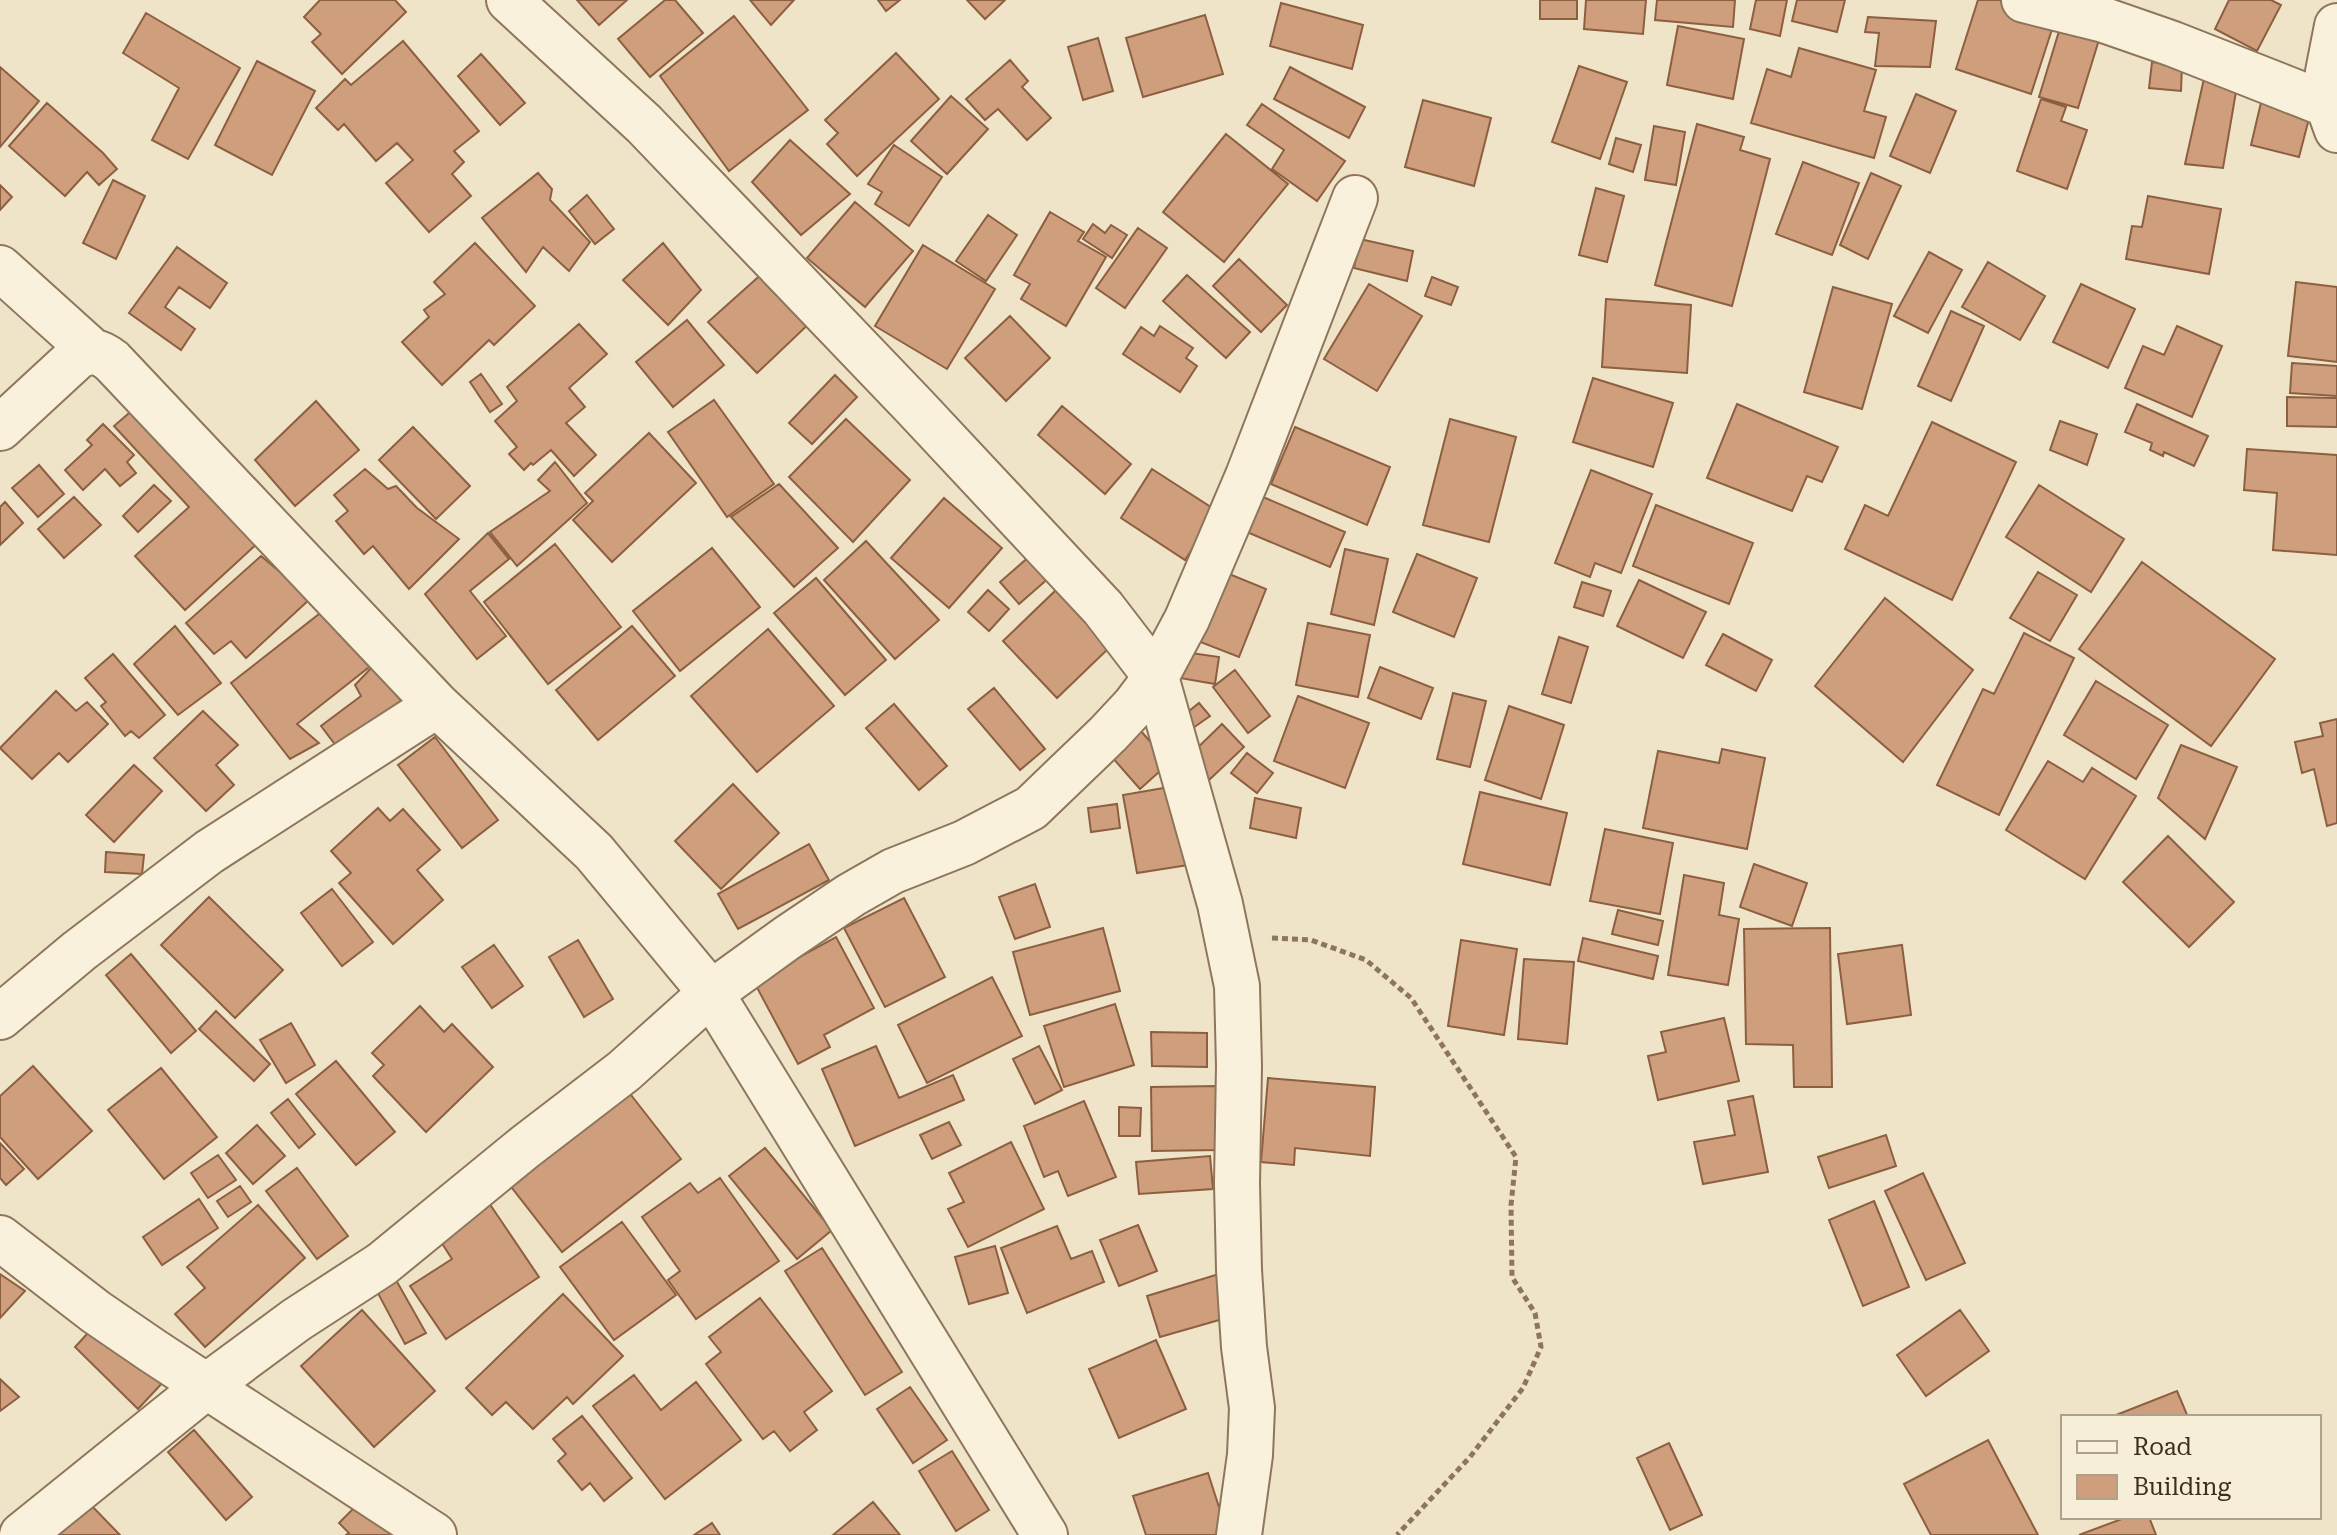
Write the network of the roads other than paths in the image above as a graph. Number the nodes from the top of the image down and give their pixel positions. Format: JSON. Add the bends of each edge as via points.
{"nodes":[{"id":1,"x":509,"y":0,"type":"edge"},
{"id":2,"x":2024,"y":0,"type":"edge"},
{"id":3,"x":2337,"y":26,"type":"edge"},
{"id":4,"x":2332,"y":117,"type":"edge"},
{"id":5,"x":1355,"y":198,"type":"dead end"},
{"id":6,"x":0,"y":268,"type":"edge"},
{"id":7,"x":92,"y":351,"type":"junction"},
{"id":8,"x":0,"y":428,"type":"edge"},
{"id":9,"x":1156,"y":677,"type":"junction"},
{"id":10,"x":437,"y":705,"type":"junction"},
{"id":11,"x":711,"y":993,"type":"junction"},
{"id":12,"x":0,"y":1017,"type":"edge"},
{"id":13,"x":0,"y":1238,"type":"edge"},
{"id":14,"x":208,"y":1385,"type":"junction"},
{"id":15,"x":22,"y":1535,"type":"edge"},
{"id":16,"x":434,"y":1535,"type":"edge"},
{"id":17,"x":1045,"y":1535,"type":"edge"},
{"id":18,"x":1239,"y":1535,"type":"edge"}],
"edges":[{"from":1,"to":9,"type":"street","via":[[644,124],[872,362],[1103,608]]},
{"from":2,"to":4,"type":"street","via":[[2173,44]]},
{"from":3,"to":4,"type":"street","via":[[2328,72]]},
{"from":5,"to":9,"type":"street","via":[[1242,490]]},
{"from":6,"to":7,"type":"street"},
{"from":7,"to":8,"type":"street","via":[[78,356]]},
{"from":7,"to":10,"type":"street","via":[[112,361]]},
{"from":9,"to":11,"type":"street","via":[[1108,734],[1031,808],[851,895]]},
{"from":9,"to":18,"type":"street","via":[[1237,986],[1239,1270],[1252,1408]]},
{"from":10,"to":11,"type":"street","via":[[594,852]]},
{"from":10,"to":12,"type":"street","via":[[209,852]]},
{"from":11,"to":14,"type":"street","via":[[624,1071],[382,1264]]},
{"from":11,"to":17,"type":"street"},
{"from":13,"to":14,"type":"street","via":[[96,1312]]},
{"from":14,"to":15,"type":"street"},
{"from":14,"to":16,"type":"street"}]}
